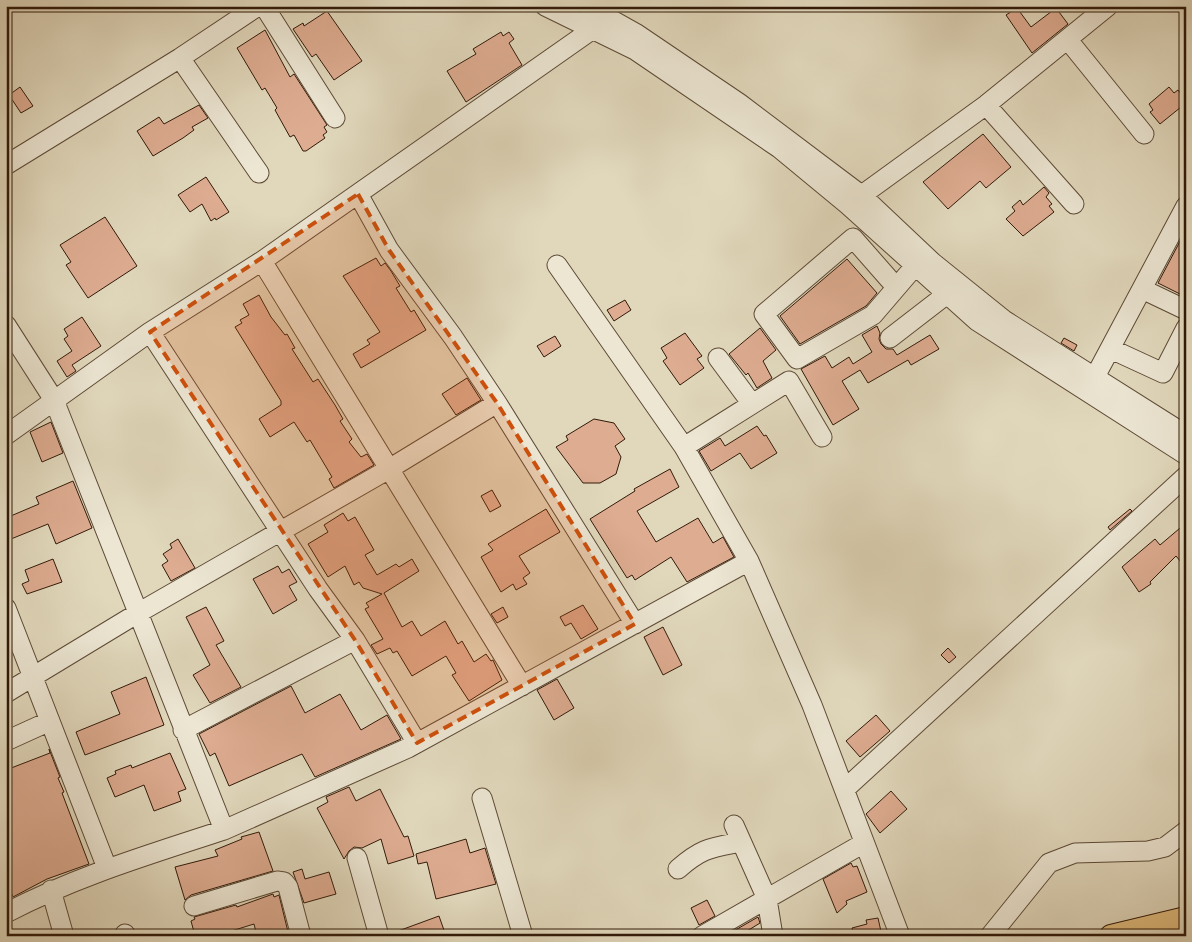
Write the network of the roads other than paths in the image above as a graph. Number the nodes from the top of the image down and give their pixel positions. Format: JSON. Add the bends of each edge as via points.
{"nodes":[{"id":1,"x":258,"y":6,"type":"edge"},
{"id":2,"x":264,"y":6,"type":"edge"},
{"id":3,"x":545,"y":6,"type":"edge"},
{"id":4,"x":587,"y":6,"type":"edge"},
{"id":5,"x":1108,"y":6,"type":"edge"},
{"id":6,"x":593,"y":29,"type":"junction"},
{"id":7,"x":1068,"y":40,"type":"junction"},
{"id":8,"x":180,"y":58,"type":"junction"},
{"id":9,"x":986,"y":105,"type":"junction"},
{"id":10,"x":335,"y":118,"type":"dead end"},
{"id":11,"x":1144,"y":134,"type":"dead end"},
{"id":12,"x":6,"y":165,"type":"edge"},
{"id":13,"x":259,"y":173,"type":"dead end"},
{"id":14,"x":358,"y":194,"type":"junction"},
{"id":15,"x":854,"y":200,"type":"junction"},
{"id":16,"x":1074,"y":204,"type":"dead end"},
{"id":17,"x":1186,"y":206,"type":"edge"},
{"id":18,"x":262,"y":261,"type":"junction"},
{"id":19,"x":557,"y":265,"type":"dead end"},
{"id":20,"x":916,"y":266,"type":"junction"},
{"id":21,"x":934,"y":272,"type":"junction"},
{"id":22,"x":896,"y":287,"type":"junction"},
{"id":23,"x":1142,"y":289,"type":"junction"},
{"id":24,"x":947,"y":294,"type":"junction"},
{"id":25,"x":1186,"y":310,"type":"edge"},
{"id":26,"x":6,"y":325,"type":"edge"},
{"id":27,"x":1186,"y":328,"type":"edge"},
{"id":28,"x":150,"y":332,"type":"junction"},
{"id":29,"x":890,"y":338,"type":"dead end"},
{"id":30,"x":1111,"y":349,"type":"junction"},
{"id":31,"x":718,"y":358,"type":"dead end"},
{"id":32,"x":1091,"y":385,"type":"junction"},
{"id":33,"x":54,"y":400,"type":"junction"},
{"id":34,"x":496,"y":403,"type":"junction"},
{"id":35,"x":752,"y":404,"type":"junction"},
{"id":36,"x":6,"y":435,"type":"edge"},
{"id":37,"x":822,"y":437,"type":"dead end"},
{"id":38,"x":1184,"y":446,"type":"edge"},
{"id":39,"x":684,"y":447,"type":"junction"},
{"id":40,"x":389,"y":469,"type":"junction"},
{"id":41,"x":1186,"y":476,"type":"edge"},
{"id":42,"x":281,"y":529,"type":"junction"},
{"id":43,"x":749,"y":561,"type":"junction"},
{"id":44,"x":6,"y":608,"type":"edge"},
{"id":45,"x":138,"y":613,"type":"junction"},
{"id":46,"x":635,"y":624,"type":"junction"},
{"id":47,"x":355,"y":640,"type":"junction"},
{"id":48,"x":33,"y":678,"type":"junction"},
{"id":49,"x":522,"y":686,"type":"junction"},
{"id":50,"x":6,"y":693,"type":"edge"},
{"id":51,"x":50,"y":721,"type":"junction"},
{"id":52,"x":183,"y":730,"type":"junction"},
{"id":53,"x":6,"y":741,"type":"edge"},
{"id":54,"x":417,"y":743,"type":"junction"},
{"id":55,"x":845,"y":789,"type":"junction"},
{"id":56,"x":482,"y":798,"type":"dead end"},
{"id":57,"x":224,"y":830,"type":"junction"},
{"id":58,"x":1186,"y":831,"type":"edge"},
{"id":59,"x":864,"y":843,"type":"junction"},
{"id":60,"x":357,"y":858,"type":"dead end"},
{"id":61,"x":107,"y":868,"type":"junction"},
{"id":62,"x":678,"y":869,"type":"dead end"},
{"id":63,"x":51,"y":890,"type":"junction"},
{"id":64,"x":767,"y":899,"type":"junction"},
{"id":65,"x":194,"y":906,"type":"dead end"},
{"id":66,"x":6,"y":913,"type":"edge"},
{"id":67,"x":1186,"y":918,"type":"edge"},
{"id":68,"x":1138,"y":933,"type":"edge"},
{"id":69,"x":1186,"y":934,"type":"edge"},
{"id":70,"x":64,"y":936,"type":"edge"},
{"id":71,"x":301,"y":936,"type":"edge"},
{"id":72,"x":379,"y":936,"type":"edge"},
{"id":73,"x":523,"y":936,"type":"edge"},
{"id":74,"x":702,"y":936,"type":"edge"},
{"id":75,"x":773,"y":936,"type":"edge"},
{"id":76,"x":900,"y":936,"type":"edge"},
{"id":77,"x":990,"y":936,"type":"edge"},
{"id":78,"x":1111,"y":936,"type":"edge"},
{"id":79,"x":1178,"y":936,"type":"edge"}],
"edges":[{"from":1,"to":8,"type":"street"},
{"from":2,"to":10,"type":"street"},
{"from":3,"to":6,"type":"street"},
{"from":4,"to":15,"type":"street","via":[[638,34],[739,103]]},
{"from":5,"to":7,"type":"street"},
{"from":6,"to":14,"type":"street"},
{"from":6,"to":15,"type":"street","via":[[679,79]]},
{"from":7,"to":9,"type":"street"},
{"from":7,"to":11,"type":"street"},
{"from":8,"to":12,"type":"street"},
{"from":8,"to":13,"type":"street"},
{"from":9,"to":15,"type":"street"},
{"from":9,"to":16,"type":"street"},
{"from":14,"to":18,"type":"street"},
{"from":14,"to":34,"type":"street","via":[[389,250],[453,337]]},
{"from":15,"to":20,"type":"street"},
{"from":15,"to":21,"type":"street"},
{"from":17,"to":23,"type":"street"},
{"from":18,"to":28,"type":"street"},
{"from":18,"to":40,"type":"street"},
{"from":19,"to":39,"type":"street"},
{"from":20,"to":21,"type":"street"},
{"from":20,"to":22,"type":"street"},
{"from":21,"to":24,"type":"street"},
{"from":21,"to":32,"type":"street"},
{"from":22,"to":22,"type":"street","via":[[853,238],[764,314],[797,359],[873,315]]},
{"from":23,"to":25,"type":"street"},
{"from":23,"to":30,"type":"street"},
{"from":24,"to":29,"type":"street"},
{"from":24,"to":32,"type":"street","via":[[978,321]]},
{"from":26,"to":33,"type":"street"},
{"from":27,"to":30,"type":"street","via":[[1164,373]]},
{"from":28,"to":33,"type":"street"},
{"from":28,"to":42,"type":"street"},
{"from":30,"to":32,"type":"street"},
{"from":31,"to":35,"type":"street"},
{"from":32,"to":38,"type":"street"},
{"from":33,"to":36,"type":"street"},
{"from":33,"to":45,"type":"street"},
{"from":34,"to":40,"type":"street"},
{"from":34,"to":46,"type":"street"},
{"from":35,"to":37,"type":"street","via":[[789,381]]},
{"from":35,"to":39,"type":"street"},
{"from":39,"to":43,"type":"street"},
{"from":40,"to":42,"type":"street"},
{"from":40,"to":49,"type":"street"},
{"from":41,"to":55,"type":"street"},
{"from":42,"to":45,"type":"street"},
{"from":42,"to":47,"type":"street"},
{"from":43,"to":46,"type":"street"},
{"from":43,"to":55,"type":"street","via":[[812,704]]},
{"from":44,"to":48,"type":"street"},
{"from":45,"to":48,"type":"street"},
{"from":45,"to":52,"type":"street"},
{"from":46,"to":49,"type":"street"},
{"from":47,"to":52,"type":"street"},
{"from":47,"to":54,"type":"street"},
{"from":48,"to":50,"type":"street"},
{"from":48,"to":51,"type":"street"},
{"from":49,"to":54,"type":"street"},
{"from":51,"to":53,"type":"street"},
{"from":51,"to":61,"type":"street"},
{"from":52,"to":57,"type":"street"},
{"from":54,"to":57,"type":"street","via":[[317,791]]},
{"from":55,"to":59,"type":"street"},
{"from":56,"to":73,"type":"street"},
{"from":57,"to":61,"type":"street"},
{"from":58,"to":77,"type":"street","via":[[1165,847],[1148,851],[1076,853],[1049,863]]},
{"from":59,"to":64,"type":"street"},
{"from":59,"to":76,"type":"street"},
{"from":60,"to":72,"type":"street"},
{"from":61,"to":63,"type":"street"},
{"from":62,"to":64,"type":"street","via":[[696,853],[737,833]]},
{"from":63,"to":66,"type":"street"},
{"from":63,"to":70,"type":"street"},
{"from":64,"to":74,"type":"street"},
{"from":64,"to":75,"type":"street"},
{"from":65,"to":71,"type":"street","via":[[277,881],[284,882]]},
{"from":67,"to":68,"type":"main road"},
{"from":68,"to":78,"type":"main road"},
{"from":69,"to":79,"type":"main road"}]}
